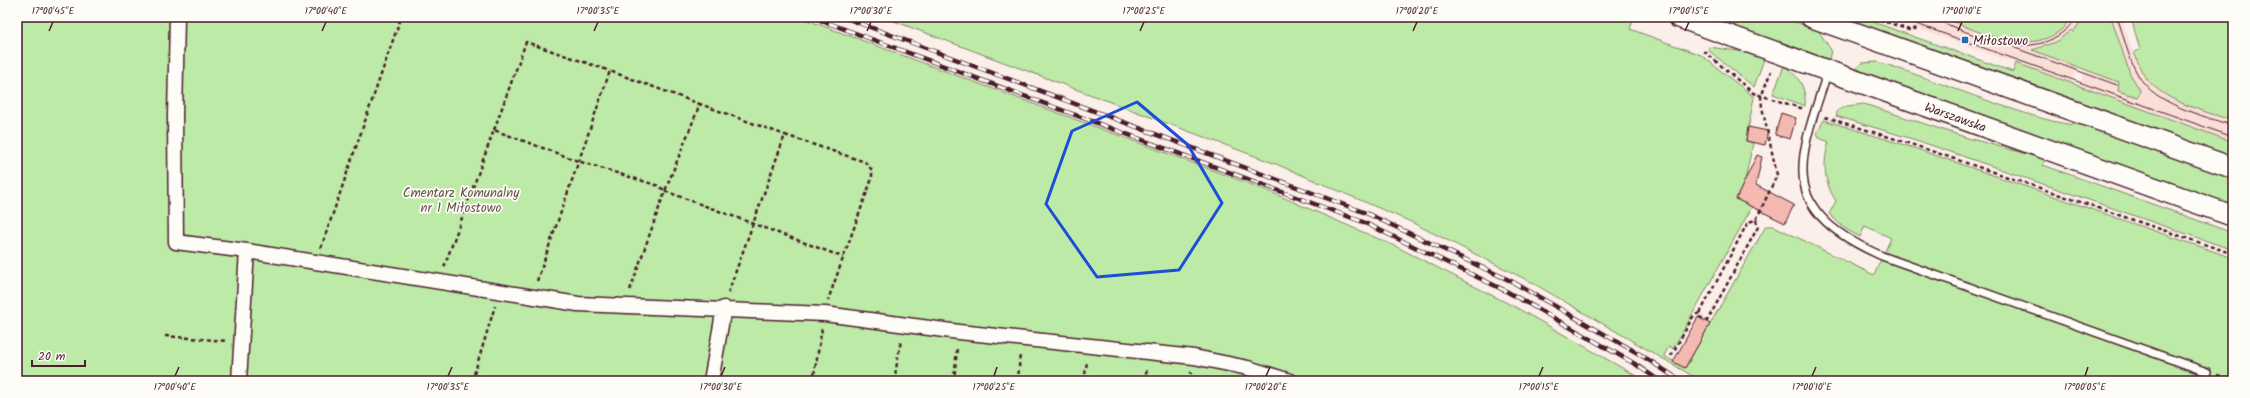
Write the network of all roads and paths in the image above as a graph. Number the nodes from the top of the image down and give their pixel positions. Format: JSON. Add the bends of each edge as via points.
{"nodes":[{"id":1,"x":177,"y":17,"type":"edge"},
{"id":2,"x":401,"y":17,"type":"edge"},
{"id":3,"x":1678,"y":17,"type":"edge"},
{"id":4,"x":1811,"y":17,"type":"edge"},
{"id":5,"x":1872,"y":17,"type":"edge"},
{"id":6,"x":1918,"y":28,"type":"dead end"},
{"id":7,"x":1704,"y":51,"type":"dead end"},
{"id":8,"x":1773,"y":66,"type":"dead end"},
{"id":9,"x":610,"y":71,"type":"junction"},
{"id":10,"x":1828,"y":71,"type":"junction"},
{"id":11,"x":1762,"y":96,"type":"junction"},
{"id":12,"x":700,"y":104,"type":"junction"},
{"id":13,"x":1814,"y":113,"type":"junction"},
{"id":14,"x":494,"y":130,"type":"junction"},
{"id":15,"x":785,"y":135,"type":"junction"},
{"id":16,"x":578,"y":161,"type":"junction"},
{"id":17,"x":2233,"y":168,"type":"edge"},
{"id":18,"x":665,"y":191,"type":"junction"},
{"id":19,"x":2233,"y":216,"type":"edge"},
{"id":20,"x":1756,"y":220,"type":"junction"},
{"id":21,"x":752,"y":224,"type":"junction"},
{"id":22,"x":246,"y":251,"type":"junction"},
{"id":23,"x":2233,"y":254,"type":"edge"},
{"id":24,"x":843,"y":257,"type":"junction"},
{"id":25,"x":316,"y":262,"type":"junction"},
{"id":26,"x":439,"y":282,"type":"junction"},
{"id":27,"x":500,"y":292,"type":"junction"},
{"id":28,"x":531,"y":297,"type":"junction"},
{"id":29,"x":625,"y":306,"type":"junction"},
{"id":30,"x":724,"y":308,"type":"junction"},
{"id":31,"x":1700,"y":313,"type":"junction"},
{"id":32,"x":825,"y":314,"type":"junction"},
{"id":33,"x":904,"y":325,"type":"junction"},
{"id":34,"x":959,"y":332,"type":"junction"},
{"id":35,"x":165,"y":336,"type":"dead end"},
{"id":36,"x":1022,"y":337,"type":"junction"},
{"id":37,"x":241,"y":342,"type":"junction"},
{"id":38,"x":1671,"y":356,"type":"dead end"},
{"id":39,"x":2207,"y":372,"type":"dead end"},
{"id":40,"x":239,"y":381,"type":"edge"},
{"id":41,"x":472,"y":381,"type":"edge"},
{"id":42,"x":711,"y":381,"type":"edge"},
{"id":43,"x":813,"y":381,"type":"edge"},
{"id":44,"x":894,"y":381,"type":"edge"},
{"id":45,"x":954,"y":381,"type":"edge"},
{"id":46,"x":1018,"y":381,"type":"edge"},
{"id":47,"x":1290,"y":381,"type":"edge"}],
"edges":[{"from":1,"to":22,"type":"street","via":[[176,242]]},
{"from":2,"to":25,"type":"path"},
{"from":3,"to":10,"type":"main road","name":"Warszawska"},
{"from":4,"to":17,"type":"main road"},
{"from":5,"to":6,"type":"path","via":[[1909,30]]},
{"from":7,"to":11,"type":"path","via":[[1753,93]]},
{"from":8,"to":11,"type":"path"},
{"from":9,"to":12,"type":"path"},
{"from":9,"to":14,"type":"path","via":[[526,42]]},
{"from":9,"to":16,"type":"path"},
{"from":10,"to":13,"type":"lane"},
{"from":10,"to":19,"type":"main road","name":"Warszawska"},
{"from":11,"to":13,"type":"path"},
{"from":11,"to":20,"type":"path","via":[[1762,107],[1777,175]]},
{"from":12,"to":15,"type":"path"},
{"from":12,"to":18,"type":"path"},
{"from":13,"to":23,"type":"path"},
{"from":13,"to":39,"type":"lane","via":[[1802,161],[1804,182],[1813,208],[1822,220],[1840,234],[1882,256]]},
{"from":14,"to":16,"type":"path"},
{"from":14,"to":26,"type":"path"},
{"from":15,"to":21,"type":"path"},
{"from":15,"to":24,"type":"path","via":[[865,162],[872,170],[872,178]]},
{"from":16,"to":18,"type":"path","via":[[658,186]]},
{"from":16,"to":28,"type":"path"},
{"from":18,"to":21,"type":"path"},
{"from":18,"to":29,"type":"path"},
{"from":20,"to":31,"type":"path","via":[[1748,222]]},
{"from":20,"to":31,"type":"path","via":[[1758,227],[1705,320],[1700,317]]},
{"from":21,"to":24,"type":"path"},
{"from":21,"to":30,"type":"path"},
{"from":22,"to":25,"type":"street"},
{"from":22,"to":37,"type":"street"},
{"from":24,"to":32,"type":"path"},
{"from":25,"to":26,"type":"street"},
{"from":26,"to":27,"type":"street"},
{"from":27,"to":28,"type":"street"},
{"from":27,"to":41,"type":"path"},
{"from":28,"to":29,"type":"street","via":[[578,304]]},
{"from":29,"to":30,"type":"street"},
{"from":30,"to":32,"type":"street"},
{"from":30,"to":42,"type":"street"},
{"from":31,"to":38,"type":"path","via":[[1694,315]]},
{"from":32,"to":33,"type":"street"},
{"from":32,"to":43,"type":"path"},
{"from":33,"to":34,"type":"street"},
{"from":33,"to":44,"type":"path"},
{"from":34,"to":36,"type":"street"},
{"from":34,"to":45,"type":"path"},
{"from":35,"to":37,"type":"path"},
{"from":36,"to":46,"type":"path"},
{"from":36,"to":47,"type":"street","via":[[1194,357],[1248,368]]},
{"from":37,"to":40,"type":"street"}]}
